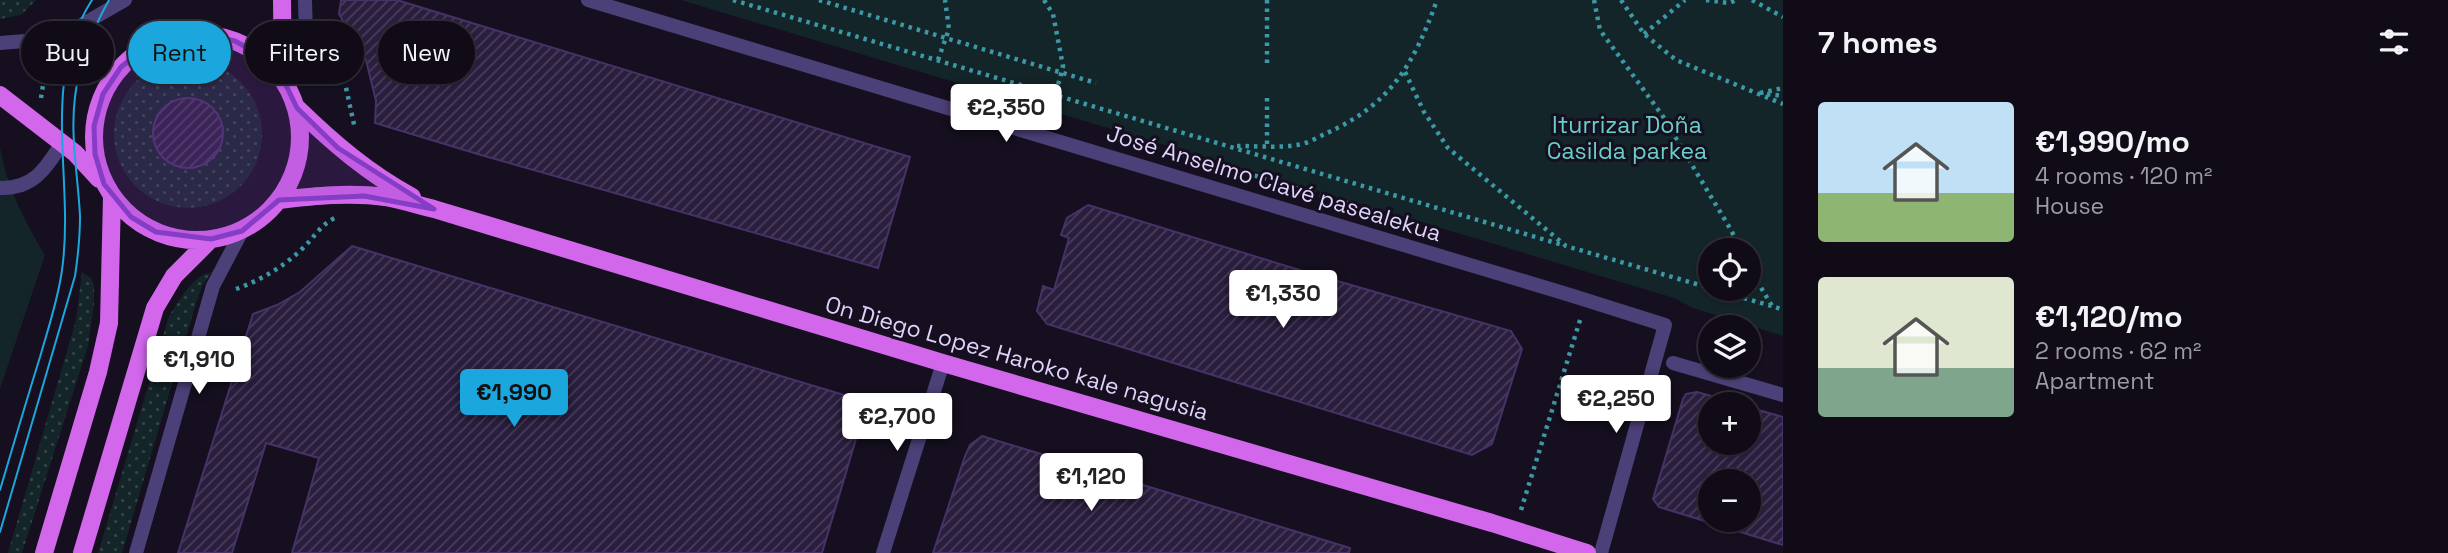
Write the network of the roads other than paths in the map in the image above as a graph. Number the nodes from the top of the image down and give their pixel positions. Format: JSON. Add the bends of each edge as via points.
{"nodes":[{"id":1,"x":125,"y":0,"type":"edge"},
{"id":2,"x":282,"y":0,"type":"edge"},
{"id":3,"x":304,"y":0,"type":"edge"},
{"id":4,"x":589,"y":0,"type":"edge"},
{"id":5,"x":282,"y":21,"type":"edge"},
{"id":6,"x":305,"y":21,"type":"edge"},
{"id":7,"x":0,"y":43,"type":"edge"},
{"id":8,"x":245,"y":47,"type":"edge"},
{"id":9,"x":287,"y":84,"type":"edge"},
{"id":10,"x":0,"y":95,"type":"edge"},
{"id":11,"x":297,"y":108,"type":"junction"},
{"id":12,"x":62,"y":143,"type":"junction"},
{"id":13,"x":0,"y":188,"type":"edge"},
{"id":14,"x":108,"y":190,"type":"junction"},
{"id":15,"x":279,"y":200,"type":"junction"},
{"id":16,"x":434,"y":209,"type":"junction"},
{"id":17,"x":242,"y":231,"type":"junction"},
{"id":18,"x":211,"y":239,"type":"junction"},
{"id":19,"x":943,"y":363,"type":"junction"},
{"id":20,"x":1672,"y":363,"type":"dead end"},
{"id":21,"x":1783,"y":395,"type":"edge"},
{"id":22,"x":1566,"y":550,"type":"edge"},
{"id":23,"x":44,"y":553,"type":"edge"},
{"id":24,"x":82,"y":553,"type":"edge"},
{"id":25,"x":136,"y":553,"type":"edge"},
{"id":26,"x":883,"y":553,"type":"edge"},
{"id":27,"x":1587,"y":553,"type":"edge"},
{"id":28,"x":1601,"y":553,"type":"edge"}],
"edges":[{"from":1,"to":7,"type":"street","via":[[50,39]]},
{"from":2,"to":5,"type":"main road"},
{"from":3,"to":6,"type":"street"},
{"from":4,"to":28,"type":"street","name":"José Anselmo Clavé pasealekua","via":[[1665,326]]},
{"from":8,"to":14,"type":"main road","via":[[204,34],[174,37],[145,48],[121,68],[103,93],[94,123],[95,154]]},
{"from":9,"to":11,"type":"main road"},
{"from":10,"to":12,"type":"main road"},
{"from":11,"to":15,"type":"main road","via":[[299,156],[292,180]]},
{"from":11,"to":16,"type":"main road","name":"On Diego Lopez Haroko kale nagusia","via":[[338,148],[384,182]]},
{"from":12,"to":13,"type":"street","via":[[43,172],[25,185]]},
{"from":12,"to":14,"type":"main road"},
{"from":14,"to":18,"type":"main road","via":[[131,217],[156,232],[183,239]]},
{"from":14,"to":23,"type":"main road","via":[[109,323],[99,372]]},
{"from":15,"to":16,"type":"main road","name":"On Diego Lopez Haroko kale nagusia","via":[[331,194],[384,197]]},
{"from":15,"to":17,"type":"main road"},
{"from":16,"to":19,"type":"main road","name":"On Diego Lopez Haroko kale nagusia"},
{"from":17,"to":18,"type":"main road"},
{"from":17,"to":25,"type":"street","via":[[213,286]]},
{"from":18,"to":24,"type":"main road","via":[[174,276],[155,308]]},
{"from":19,"to":22,"type":"main road","name":"On Diego Lopez Haroko kale nagusia"},
{"from":19,"to":26,"type":"street"},
{"from":20,"to":21,"type":"street"},
{"from":22,"to":27,"type":"main road","name":"On Diego Lopez Haroko kale nagusia"}]}
